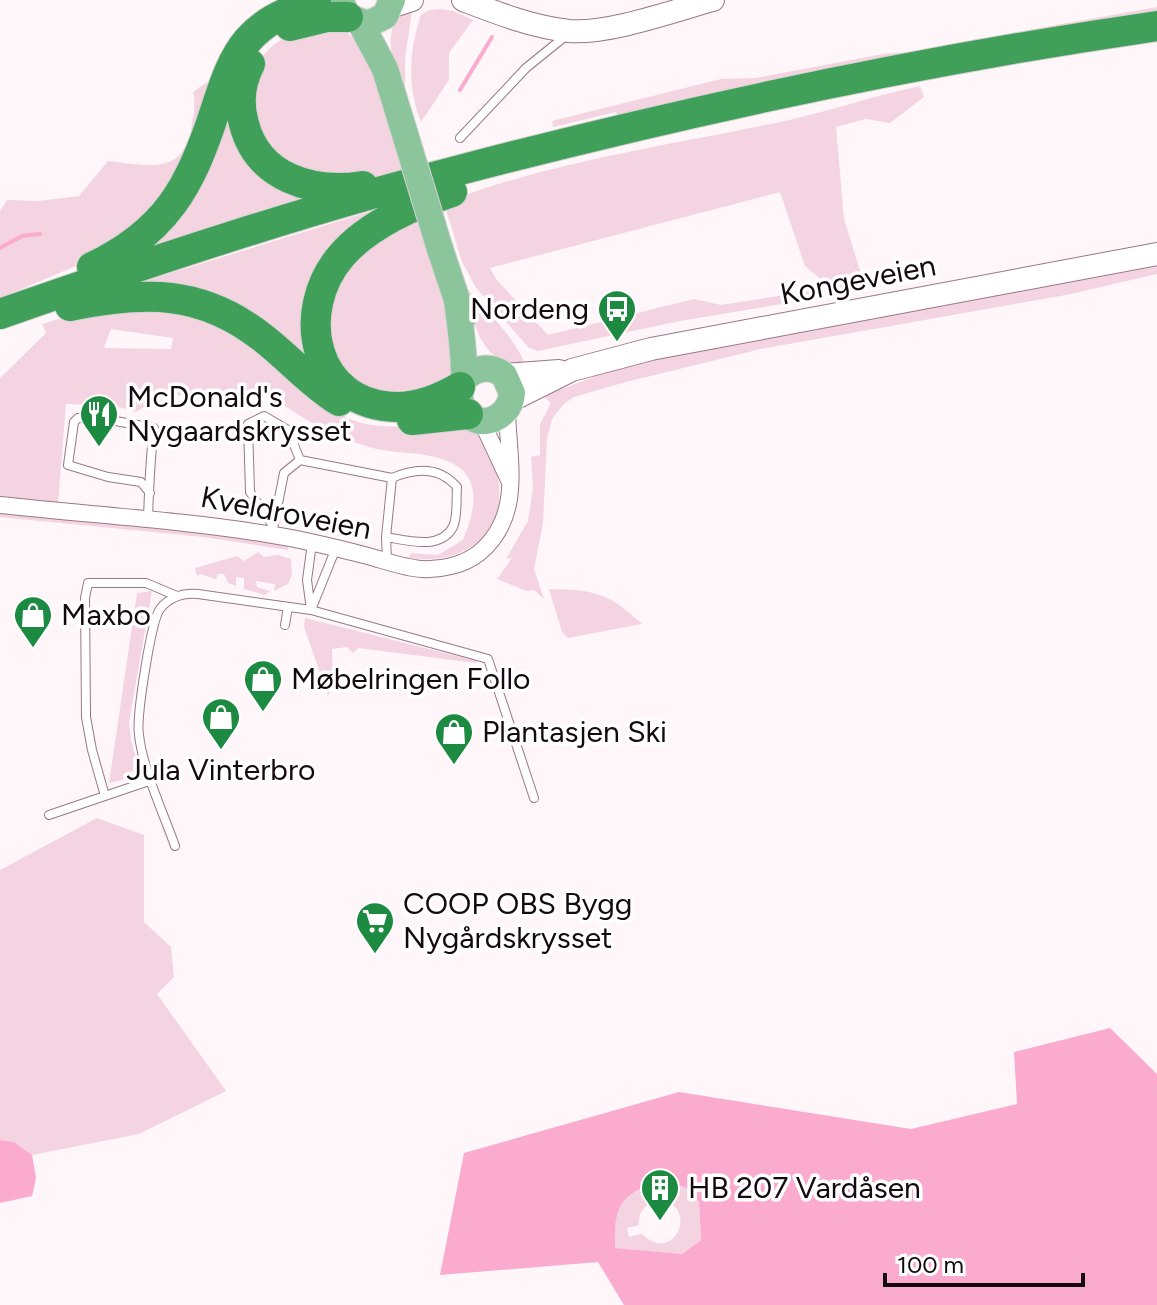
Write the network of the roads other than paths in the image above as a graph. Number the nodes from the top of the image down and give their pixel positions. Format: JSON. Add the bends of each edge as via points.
{"nodes":[{"id":1,"x":316,"y":0,"type":"edge"},
{"id":2,"x":463,"y":0,"type":"edge"},
{"id":3,"x":713,"y":0,"type":"edge"},
{"id":4,"x":375,"y":9,"type":"edge"},
{"id":5,"x":1157,"y":26,"type":"edge"},
{"id":6,"x":571,"y":31,"type":"junction"},
{"id":7,"x":1157,"y":36,"type":"edge"},
{"id":8,"x":460,"y":138,"type":"dead end"},
{"id":9,"x":576,"y":152,"type":"junction"},
{"id":10,"x":460,"y":170,"type":"junction"},
{"id":11,"x":1157,"y":254,"type":"edge"},
{"id":12,"x":457,"y":300,"type":"junction"},
{"id":13,"x":4,"y":316,"type":"edge"},
{"id":14,"x":572,"y":370,"type":"junction"},
{"id":15,"x":497,"y":372,"type":"junction"},
{"id":16,"x":468,"y":400,"type":"junction"},
{"id":17,"x":509,"y":405,"type":"junction"},
{"id":18,"x":300,"y":460,"type":"junction"},
{"id":19,"x":392,"y":478,"type":"junction"},
{"id":20,"x":511,"y":484,"type":"junction"},
{"id":21,"x":150,"y":493,"type":"junction"},
{"id":22,"x":0,"y":505,"type":"edge"},
{"id":23,"x":148,"y":519,"type":"junction"},
{"id":24,"x":273,"y":530,"type":"junction"},
{"id":25,"x":386,"y":537,"type":"junction"},
{"id":26,"x":312,"y":542,"type":"junction"},
{"id":27,"x":336,"y":548,"type":"junction"},
{"id":28,"x":387,"y":561,"type":"junction"},
{"id":29,"x":177,"y":596,"type":"junction"},
{"id":30,"x":288,"y":607,"type":"junction"},
{"id":31,"x":311,"y":610,"type":"junction"},
{"id":32,"x":285,"y":625,"type":"dead end"},
{"id":33,"x":152,"y":780,"type":"junction"},
{"id":34,"x":105,"y":796,"type":"junction"},
{"id":35,"x":534,"y":798,"type":"dead end"},
{"id":36,"x":49,"y":815,"type":"dead end"},
{"id":37,"x":175,"y":846,"type":"dead end"}],
"edges":[{"from":1,"to":13,"type":"highway","via":[[276,16],[248,40],[227,76],[191,178],[156,226]]},
{"from":2,"to":6,"type":"main road","via":[[521,21]]},
{"from":3,"to":6,"type":"main road"},
{"from":4,"to":10,"type":"highway","via":[[283,29],[257,52],[240,92],[241,114],[257,154],[289,179],[326,188]]},
{"from":4,"to":12,"type":"main road","bridge":true,"via":[[385,69]]},
{"from":5,"to":10,"type":"highway","via":[[847,80]]},
{"from":6,"to":8,"type":"lane","via":[[526,68]]},
{"from":7,"to":9,"type":"highway","via":[[999,61]]},
{"from":9,"to":13,"type":"highway","via":[[325,217]]},
{"from":9,"to":16,"type":"highway","via":[[445,194],[400,215],[366,234],[326,278],[313,325],[327,371],[342,387],[383,406]]},
{"from":10,"to":13,"type":"highway","via":[[228,237]]},
{"from":11,"to":14,"type":"main road","name":"Kongeveien","via":[[651,349]]},
{"from":12,"to":15,"type":"main road"},
{"from":12,"to":16,"type":"main road"},
{"from":13,"to":16,"type":"highway","via":[[114,297],[180,297],[235,318],[357,412],[401,420]]},
{"from":14,"to":15,"type":"main road","name":"Kongeveien"},
{"from":14,"to":17,"type":"main road","name":"Kongeveien"},
{"from":15,"to":16,"type":"main road","via":[[476,370]]},
{"from":15,"to":17,"type":"main road","via":[[511,386]]},
{"from":16,"to":17,"type":"main road","via":[[495,419]]},
{"from":16,"to":20,"type":"street"},
{"from":17,"to":20,"type":"street","name":"Kveldroveien"},
{"from":18,"to":19,"type":"lane"},
{"from":18,"to":24,"type":"lane","via":[[284,473]]},
{"from":18,"to":24,"type":"lane","via":[[288,430],[264,416],[248,424],[250,492]]},
{"from":19,"to":25,"type":"lane"},
{"from":19,"to":25,"type":"lane","via":[[412,469],[439,473],[457,487],[456,507],[453,527],[441,538],[424,543]]},
{"from":20,"to":28,"type":"street","name":"Kveldroveien","via":[[505,521],[476,555],[439,569]]},
{"from":21,"to":21,"type":"lane","via":[[154,428],[99,418],[74,422],[67,459],[72,467],[141,482]]},
{"from":21,"to":23,"type":"lane"},
{"from":22,"to":23,"type":"street","name":"Kveldroveien"},
{"from":23,"to":24,"type":"street","name":"Kveldroveien"},
{"from":24,"to":26,"type":"street","name":"Kveldroveien"},
{"from":25,"to":28,"type":"lane"},
{"from":26,"to":27,"type":"street","name":"Kveldroveien"},
{"from":26,"to":31,"type":"lane","via":[[307,580]]},
{"from":27,"to":28,"type":"street","name":"Kveldroveien"},
{"from":27,"to":31,"type":"lane"},
{"from":29,"to":30,"type":"lane","via":[[198,594]]},
{"from":29,"to":33,"type":"lane","via":[[157,614],[139,712],[139,736]]},
{"from":29,"to":34,"type":"lane","via":[[146,583],[88,583],[86,717]]},
{"from":30,"to":31,"type":"lane"},
{"from":30,"to":32,"type":"lane"},
{"from":31,"to":35,"type":"lane","via":[[488,659]]},
{"from":33,"to":34,"type":"lane"},
{"from":33,"to":37,"type":"lane"},
{"from":34,"to":36,"type":"lane"}]}
